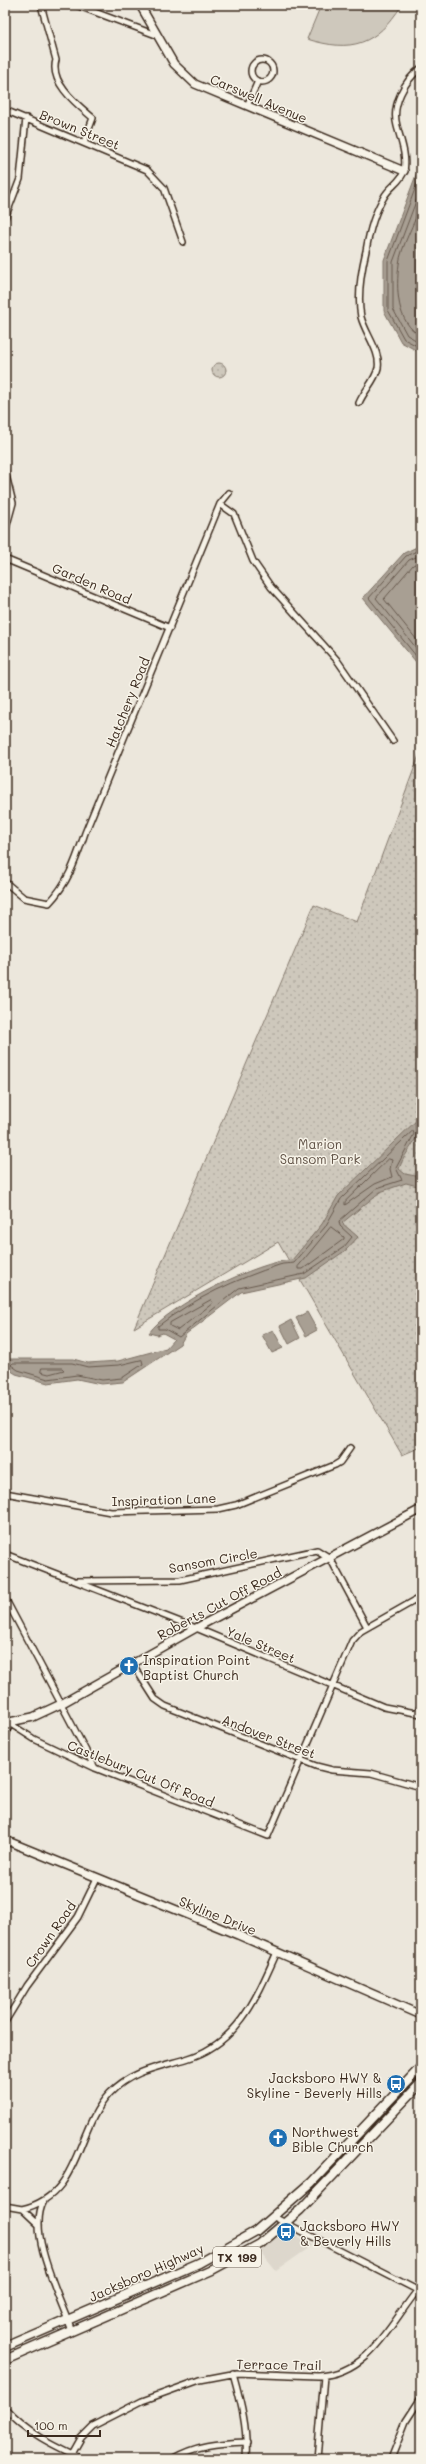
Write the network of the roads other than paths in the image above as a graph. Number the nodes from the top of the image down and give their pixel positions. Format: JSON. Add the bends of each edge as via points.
{"nodes":[{"id":1,"x":41,"y":5,"type":"edge"},
{"id":2,"x":76,"y":5,"type":"edge"},
{"id":3,"x":140,"y":5,"type":"edge"},
{"id":4,"x":156,"y":34,"type":"junction"},
{"id":5,"x":421,"y":68,"type":"edge"},
{"id":6,"x":258,"y":81,"type":"junction"},
{"id":7,"x":248,"y":106,"type":"junction"},
{"id":8,"x":5,"y":110,"type":"edge"},
{"id":9,"x":26,"y":118,"type":"junction"},
{"id":10,"x":84,"y":142,"type":"junction"},
{"id":11,"x":404,"y":171,"type":"junction"},
{"id":12,"x":5,"y":218,"type":"edge"},
{"id":13,"x":183,"y":242,"type":"dead end"},
{"id":14,"x":359,"y":403,"type":"dead end"},
{"id":15,"x":5,"y":471,"type":"edge"},
{"id":16,"x":229,"y":493,"type":"dead end"},
{"id":17,"x":220,"y":504,"type":"junction"},
{"id":18,"x":5,"y":532,"type":"edge"},
{"id":19,"x":5,"y":559,"type":"edge"},
{"id":20,"x":170,"y":628,"type":"junction"},
{"id":21,"x":393,"y":741,"type":"dead end"},
{"id":22,"x":5,"y":882,"type":"edge"},
{"id":23,"x":350,"y":1448,"type":"dead end"},
{"id":24,"x":5,"y":1494,"type":"edge"},
{"id":25,"x":421,"y":1509,"type":"edge"},
{"id":26,"x":5,"y":1554,"type":"edge"},
{"id":27,"x":330,"y":1558,"type":"junction"},
{"id":28,"x":73,"y":1582,"type":"junction"},
{"id":29,"x":421,"y":1597,"type":"edge"},
{"id":30,"x":5,"y":1598,"type":"edge"},
{"id":31,"x":368,"y":1626,"type":"junction"},
{"id":32,"x":196,"y":1628,"type":"junction"},
{"id":33,"x":132,"y":1663,"type":"junction"},
{"id":34,"x":333,"y":1686,"type":"junction"},
{"id":35,"x":61,"y":1704,"type":"junction"},
{"id":36,"x":421,"y":1706,"type":"edge"},
{"id":37,"x":418,"y":1713,"type":"edge"},
{"id":38,"x":7,"y":1723,"type":"edge"},
{"id":39,"x":5,"y":1743,"type":"edge"},
{"id":40,"x":301,"y":1761,"type":"junction"},
{"id":41,"x":95,"y":1768,"type":"junction"},
{"id":42,"x":421,"y":1787,"type":"edge"},
{"id":43,"x":5,"y":1840,"type":"edge"},
{"id":44,"x":97,"y":1878,"type":"junction"},
{"id":45,"x":277,"y":1952,"type":"junction"},
{"id":46,"x":421,"y":2015,"type":"edge"},
{"id":47,"x":5,"y":2022,"type":"edge"},
{"id":48,"x":421,"y":2067,"type":"edge"},
{"id":49,"x":421,"y":2083,"type":"edge"},
{"id":50,"x":364,"y":2126,"type":"junction"},
{"id":51,"x":372,"y":2136,"type":"junction"},
{"id":52,"x":45,"y":2200,"type":"junction"},
{"id":53,"x":5,"y":2206,"type":"edge"},
{"id":54,"x":22,"y":2209,"type":"junction"},
{"id":55,"x":274,"y":2217,"type":"junction"},
{"id":56,"x":285,"y":2224,"type":"junction"},
{"id":57,"x":39,"y":2226,"type":"junction"},
{"id":58,"x":420,"y":2290,"type":"edge"},
{"id":59,"x":68,"y":2319,"type":"junction"},
{"id":60,"x":72,"y":2331,"type":"junction"},
{"id":61,"x":5,"y":2347,"type":"edge"},
{"id":62,"x":5,"y":2360,"type":"edge"},
{"id":63,"x":233,"y":2373,"type":"junction"},
{"id":64,"x":324,"y":2376,"type":"junction"},
{"id":65,"x":421,"y":2398,"type":"edge"},
{"id":66,"x":5,"y":2408,"type":"edge"},
{"id":67,"x":247,"y":2442,"type":"junction"},
{"id":68,"x":72,"y":2454,"type":"junction"},
{"id":69,"x":83,"y":2459,"type":"edge"},
{"id":70,"x":172,"y":2459,"type":"edge"},
{"id":71,"x":246,"y":2459,"type":"edge"},
{"id":72,"x":317,"y":2459,"type":"edge"},
{"id":73,"x":391,"y":2459,"type":"edge"}],
"edges":[{"from":1,"to":10,"type":"street","via":[[56,60],[54,66],[58,79],[71,99],[93,118]]},
{"from":2,"to":4,"type":"street"},
{"from":3,"to":4,"type":"street","name":"Carswell Avenue"},
{"from":4,"to":7,"type":"street","name":"Carswell Avenue","via":[[174,64],[188,79],[205,89]]},
{"from":5,"to":11,"type":"street","via":[[405,85],[397,105],[396,119],[404,153]]},
{"from":6,"to":6,"type":"street","via":[[266,81],[271,76],[272,68],[265,61],[255,63],[251,69],[252,75]]},
{"from":6,"to":7,"type":"street"},
{"from":7,"to":11,"type":"street","name":"Carswell Avenue"},
{"from":8,"to":9,"type":"street","name":"Brown Street"},
{"from":9,"to":10,"type":"street","name":"Brown Street"},
{"from":9,"to":12,"type":"street","via":[[20,179]]},
{"from":10,"to":13,"type":"street","name":"Brown Street","via":[[147,170],[164,188]]},
{"from":11,"to":14,"type":"street","via":[[383,198],[370,230],[365,252],[359,304],[365,331],[378,359],[378,367],[374,379]]},
{"from":15,"to":18,"type":"street","via":[[13,502]]},
{"from":16,"to":17,"type":"street","name":"Hatchery Road"},
{"from":17,"to":20,"type":"street","name":"Hatchery Road"},
{"from":17,"to":21,"type":"street","via":[[234,514],[253,561],[264,577],[337,660]]},
{"from":19,"to":20,"type":"street","name":"Garden Road"},
{"from":20,"to":22,"type":"street","name":"Hatchery Road","via":[[84,833],[74,866],[62,889],[49,903],[24,898]]},
{"from":23,"to":24,"type":"street","name":"Inspiration Lane","via":[[340,1462],[218,1509],[111,1512]]},
{"from":25,"to":27,"type":"street","name":"Roberts Cut Off Road"},
{"from":26,"to":28,"type":"street","name":"Yale Street"},
{"from":27,"to":28,"type":"street","name":"Sansom Circle","via":[[317,1550],[180,1580]]},
{"from":27,"to":31,"type":"street"},
{"from":27,"to":32,"type":"street","name":"Roberts Cut Off Road"},
{"from":28,"to":32,"type":"street","name":"Yale Street"},
{"from":29,"to":31,"type":"street"},
{"from":30,"to":35,"type":"street"},
{"from":31,"to":34,"type":"street","via":[[352,1641]]},
{"from":32,"to":33,"type":"street","name":"Roberts Cut Off Road"},
{"from":32,"to":34,"type":"street","name":"Yale Street"},
{"from":33,"to":35,"type":"street","name":"Roberts Cut Off Road"},
{"from":33,"to":40,"type":"street","name":"Andover Street","via":[[155,1699],[165,1706]]},
{"from":34,"to":37,"type":"street","name":"Yale Street","via":[[384,1707]]},
{"from":34,"to":40,"type":"street"},
{"from":35,"to":38,"type":"street","name":"Roberts Cut Off Road","via":[[32,1717]]},
{"from":35,"to":41,"type":"street"},
{"from":36,"to":37,"type":"street"},
{"from":38,"to":39,"type":"street"},
{"from":38,"to":41,"type":"street","name":"Castlebury Cut Off Road"},
{"from":40,"to":41,"type":"street","name":"Castlebury Cut Off Road","via":[[268,1836]]},
{"from":40,"to":42,"type":"street","name":"Andover Street","via":[[332,1770],[371,1773]]},
{"from":43,"to":44,"type":"street","name":"Skyline Drive"},
{"from":44,"to":45,"type":"street","name":"Skyline Drive"},
{"from":44,"to":47,"type":"street","name":"Crown Road","via":[[78,1917],[27,1986]]},
{"from":45,"to":46,"type":"street","name":"Skyline Drive"},
{"from":45,"to":52,"type":"street","via":[[252,2006],[238,2026],[221,2041],[187,2058],[139,2072],[111,2092],[92,2116],[71,2172],[59,2188]]},
{"from":48,"to":50,"type":"main road","name":"Jacksboro Highway","number":"TX 199"},
{"from":49,"to":51,"type":"main road","name":"Jacksboro Highway","number":"TX 199"},
{"from":50,"to":51,"type":"main road"},
{"from":50,"to":55,"type":"main road","name":"Jacksboro Highway","number":"TX 199","via":[[311,2183]]},
{"from":51,"to":56,"type":"main road","name":"Jacksboro Highway","number":"TX 199"},
{"from":52,"to":54,"type":"street"},
{"from":52,"to":57,"type":"street","via":[[40,2209]]},
{"from":53,"to":54,"type":"street"},
{"from":54,"to":57,"type":"street"},
{"from":55,"to":56,"type":"street"},
{"from":55,"to":59,"type":"main road","name":"Jacksboro Highway","number":"TX 199","via":[[237,2244],[199,2263]]},
{"from":56,"to":58,"type":"street"},
{"from":56,"to":60,"type":"main road","name":"Jacksboro Highway","number":"TX 199","via":[[260,2244],[226,2263]]},
{"from":57,"to":59,"type":"street","via":[[48,2264]]},
{"from":58,"to":64,"type":"street","name":"Terrace Trail","via":[[378,2345],[348,2370]]},
{"from":59,"to":60,"type":"street"},
{"from":59,"to":61,"type":"main road","name":"Jacksboro Highway","number":"TX 199"},
{"from":60,"to":62,"type":"main road","name":"Jacksboro Highway","number":"TX 199"},
{"from":63,"to":64,"type":"street","name":"Terrace Trail"},
{"from":63,"to":67,"type":"street","via":[[243,2408]]},
{"from":63,"to":68,"type":"street","name":"Terrace Trail","via":[[200,2380],[135,2405],[86,2431]]},
{"from":64,"to":72,"type":"street"},
{"from":65,"to":73,"type":"street","via":[[406,2421]]},
{"from":66,"to":68,"type":"street","via":[[32,2433]]},
{"from":67,"to":70,"type":"street","via":[[192,2449]]},
{"from":67,"to":71,"type":"street"},
{"from":68,"to":69,"type":"street"}]}
